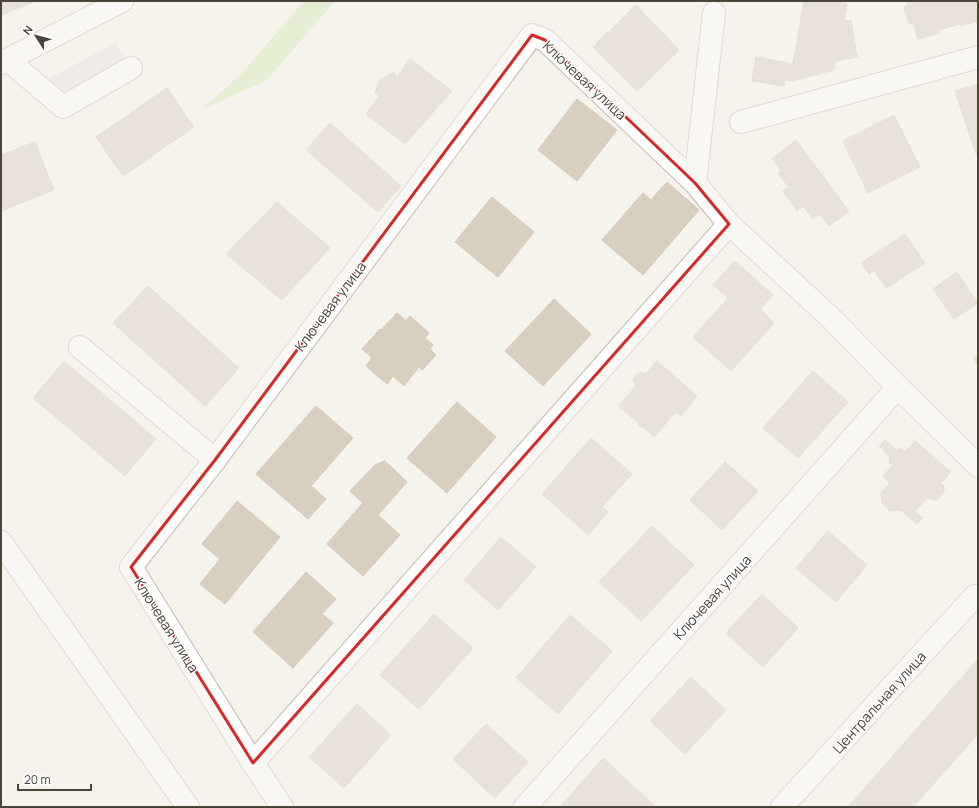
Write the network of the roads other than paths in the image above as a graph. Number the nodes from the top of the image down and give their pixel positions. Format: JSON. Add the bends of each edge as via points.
{"nodes":[{"id":1,"x":119,"y":2,"type":"edge"},
{"id":2,"x":94,"y":8,"type":"edge"},
{"id":3,"x":714,"y":13,"type":"dead end"},
{"id":4,"x":978,"y":57,"type":"edge"},
{"id":5,"x":4,"y":62,"type":"edge"},
{"id":6,"x":130,"y":68,"type":"dead end"},
{"id":7,"x":741,"y":122,"type":"dead end"},
{"id":8,"x":694,"y":183,"type":"junction"},
{"id":9,"x":729,"y":224,"type":"junction"},
{"id":10,"x":80,"y":347,"type":"dead end"},
{"id":11,"x":898,"y":388,"type":"junction"},
{"id":12,"x":215,"y":460,"type":"junction"},
{"id":13,"x":978,"y":466,"type":"edge"},
{"id":14,"x":1,"y":542,"type":"edge"},
{"id":15,"x":975,"y":596,"type":"dead end"},
{"id":16,"x":253,"y":763,"type":"junction"},
{"id":17,"x":188,"y":807,"type":"edge"},
{"id":18,"x":282,"y":807,"type":"edge"},
{"id":19,"x":525,"y":807,"type":"edge"},
{"id":20,"x":782,"y":807,"type":"edge"}],
"edges":[{"from":1,"to":2,"type":"street"},
{"from":2,"to":5,"type":"street"},
{"from":3,"to":8,"type":"street"},
{"from":4,"to":7,"type":"street"},
{"from":5,"to":6,"type":"street","via":[[63,107]]},
{"from":8,"to":9,"type":"street","name":"Ключевая улица"},
{"from":8,"to":12,"type":"street","name":"Ключевая улица","via":[[545,40],[532,35]]},
{"from":9,"to":11,"type":"street","name":"Ключевая улица","via":[[832,319]]},
{"from":9,"to":16,"type":"street"},
{"from":10,"to":12,"type":"street"},
{"from":11,"to":13,"type":"street","name":"Ключевая улица"},
{"from":11,"to":19,"type":"street","name":"Ключевая улица"},
{"from":12,"to":16,"type":"street","name":"Ключевая улица","via":[[131,566]]},
{"from":14,"to":17,"type":"street"},
{"from":15,"to":20,"type":"street","name":"Центральная улица"},
{"from":16,"to":18,"type":"street","name":"Ключевая улица"}]}
